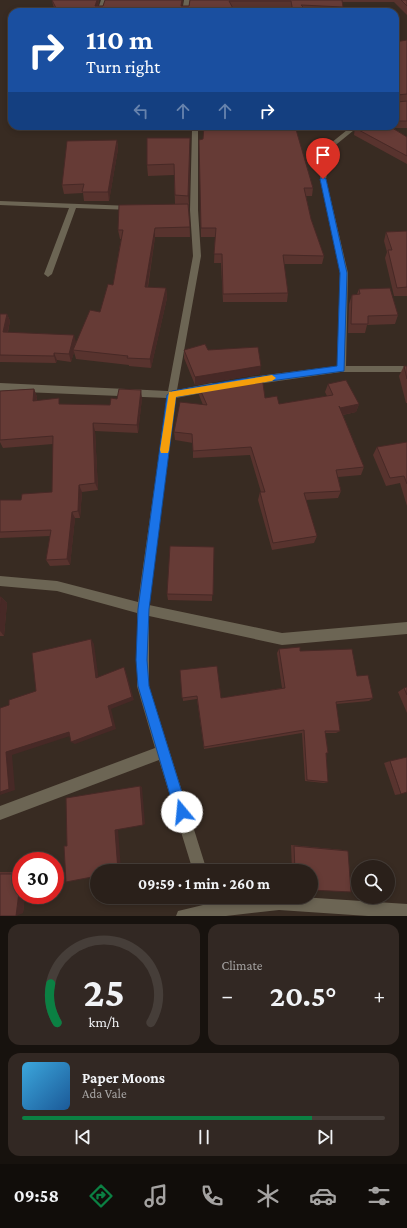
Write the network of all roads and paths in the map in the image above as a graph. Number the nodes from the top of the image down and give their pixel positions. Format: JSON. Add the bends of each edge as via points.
{"nodes":[{"id":1,"x":195,"y":130,"type":"dead end"},
{"id":2,"x":351,"y":130,"type":"edge"},
{"id":3,"x":0,"y":203,"type":"edge"},
{"id":4,"x":73,"y":206,"type":"junction"},
{"id":5,"x":141,"y":208,"type":"edge"},
{"id":6,"x":48,"y":274,"type":"dead end"},
{"id":7,"x":341,"y":369,"type":"junction"},
{"id":8,"x":407,"y":369,"type":"edge"},
{"id":9,"x":241,"y":382,"type":"edge"},
{"id":10,"x":218,"y":386,"type":"edge"},
{"id":11,"x":0,"y":388,"type":"edge"},
{"id":12,"x":172,"y":395,"type":"junction"},
{"id":13,"x":0,"y":581,"type":"edge"},
{"id":14,"x":143,"y":609,"type":"junction"},
{"id":15,"x":407,"y":628,"type":"edge"},
{"id":16,"x":163,"y":752,"type":"junction"},
{"id":17,"x":0,"y":813,"type":"edge"},
{"id":18,"x":198,"y":864,"type":"edge"},
{"id":19,"x":211,"y":908,"type":"edge"},
{"id":20,"x":407,"y":911,"type":"edge"},
{"id":21,"x":183,"y":916,"type":"edge"}],
"edges":[{"from":1,"to":12,"type":"street","via":[[190,210],[197,256]]},
{"from":2,"to":7,"type":"street","via":[[329,147],[323,179],[344,273]]},
{"from":3,"to":4,"type":"street"},
{"from":4,"to":5,"type":"street"},
{"from":4,"to":6,"type":"street"},
{"from":7,"to":8,"type":"street"},
{"from":7,"to":9,"type":"street"},
{"from":10,"to":12,"type":"street"},
{"from":11,"to":12,"type":"street"},
{"from":12,"to":14,"type":"street"},
{"from":13,"to":14,"type":"street","via":[[57,586]]},
{"from":14,"to":15,"type":"street","via":[[282,639]]},
{"from":14,"to":16,"type":"street","via":[[143,686]]},
{"from":16,"to":17,"type":"street"},
{"from":16,"to":18,"type":"street"},
{"from":19,"to":20,"type":"street","via":[[279,903]]},
{"from":19,"to":21,"type":"street"}]}
